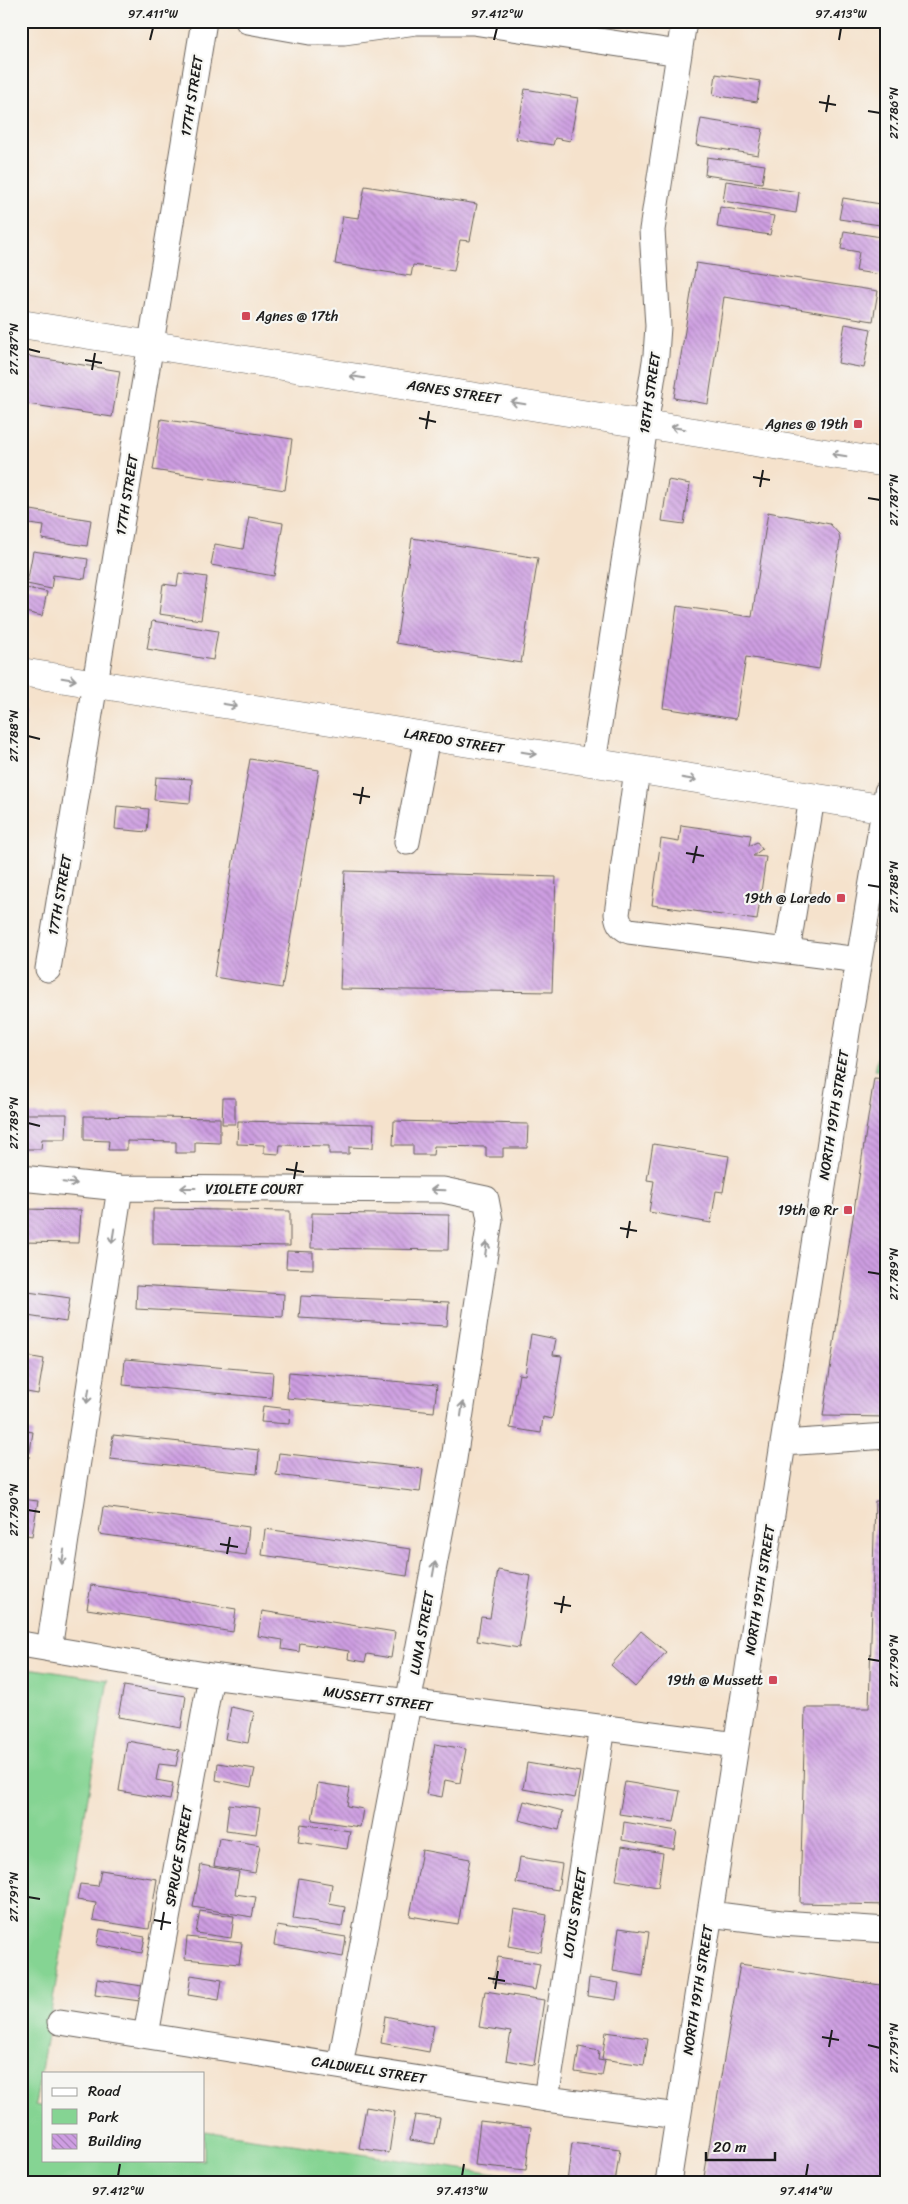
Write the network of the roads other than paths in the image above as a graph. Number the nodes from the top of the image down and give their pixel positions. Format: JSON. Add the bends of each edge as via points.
{"nodes":[{"id":1,"x":204,"y":21,"type":"edge"},
{"id":2,"x":248,"y":21,"type":"edge"},
{"id":3,"x":684,"y":21,"type":"edge"},
{"id":4,"x":679,"y":54,"type":"junction"},
{"id":5,"x":21,"y":324,"type":"edge"},
{"id":6,"x":152,"y":344,"type":"junction"},
{"id":7,"x":646,"y":423,"type":"junction"},
{"id":8,"x":887,"y":463,"type":"edge"},
{"id":9,"x":21,"y":672,"type":"edge"},
{"id":10,"x":96,"y":684,"type":"junction"},
{"id":11,"x":427,"y":737,"type":"junction"},
{"id":12,"x":593,"y":763,"type":"junction"},
{"id":13,"x":637,"y":770,"type":"junction"},
{"id":14,"x":812,"y":798,"type":"junction"},
{"id":15,"x":886,"y":804,"type":"edge"},
{"id":16,"x":407,"y":842,"type":"dead end"},
{"id":17,"x":787,"y":951,"type":"junction"},
{"id":18,"x":859,"y":960,"type":"junction"},
{"id":19,"x":48,"y":969,"type":"dead end"},
{"id":20,"x":21,"y":1178,"type":"edge"},
{"id":21,"x":120,"y":1188,"type":"junction"},
{"id":22,"x":486,"y":1199,"type":"joint"},
{"id":23,"x":887,"y":1436,"type":"edge"},
{"id":24,"x":783,"y":1443,"type":"junction"},
{"id":25,"x":21,"y":1644,"type":"edge"},
{"id":26,"x":49,"y":1649,"type":"junction"},
{"id":27,"x":211,"y":1676,"type":"junction"},
{"id":28,"x":409,"y":1703,"type":"junction"},
{"id":29,"x":603,"y":1727,"type":"junction"},
{"id":30,"x":736,"y":1745,"type":"junction"},
{"id":31,"x":710,"y":1914,"type":"junction"},
{"id":32,"x":887,"y":1930,"type":"edge"},
{"id":33,"x":60,"y":2022,"type":"dead end"},
{"id":34,"x":146,"y":2035,"type":"junction"},
{"id":35,"x":340,"y":2066,"type":"junction"},
{"id":36,"x":546,"y":2099,"type":"junction"},
{"id":37,"x":678,"y":2116,"type":"junction"},
{"id":38,"x":668,"y":2183,"type":"edge"}],
"edges":[{"from":1,"to":6,"type":"street","name":"17TH STREET"},
{"from":2,"to":4,"type":"street","via":[[310,32],[416,22],[473,22]]},
{"from":3,"to":4,"type":"street","name":"18TH STREET"},
{"from":4,"to":7,"type":"street","name":"18TH STREET","via":[[652,230],[658,326]]},
{"from":5,"to":6,"type":"main road","name":"AGNES STREET"},
{"from":7,"to":6,"type":"main road","name":"AGNES STREET","one_way":true},
{"from":6,"to":10,"type":"street","name":"17TH STREET"},
{"from":8,"to":7,"type":"main road","name":"AGNES STREET","one_way":true},
{"from":7,"to":12,"type":"street","name":"18TH STREET"},
{"from":9,"to":10,"type":"main road","name":"LAREDO STREET","one_way":true},
{"from":10,"to":11,"type":"main road","name":"LAREDO STREET","one_way":true},
{"from":10,"to":19,"type":"street","name":"17TH STREET"},
{"from":11,"to":12,"type":"main road","name":"LAREDO STREET","one_way":true},
{"from":11,"to":16,"type":"street"},
{"from":12,"to":13,"type":"main road","name":"LAREDO STREET"},
{"from":13,"to":14,"type":"main road","name":"LAREDO STREET","one_way":true},
{"from":13,"to":17,"type":"street","via":[[617,914],[620,925],[630,931]]},
{"from":14,"to":15,"type":"main road","name":"LAREDO STREET"},
{"from":14,"to":17,"type":"street"},
{"from":15,"to":18,"type":"street","name":"NORTH 19TH STREET"},
{"from":17,"to":18,"type":"street"},
{"from":18,"to":24,"type":"street","name":"NORTH 19TH STREET"},
{"from":20,"to":21,"type":"street","name":"VIOLETE COURT","one_way":true},
{"from":22,"to":21,"type":"street","name":"VIOLETE COURT","one_way":true,"via":[[443,1190]]},
{"from":21,"to":26,"type":"street","one_way":true},
{"from":28,"to":22,"type":"street","name":"LUNA STREET","one_way":true,"via":[[454,1459],[490,1220]]},
{"from":23,"to":24,"type":"street"},
{"from":24,"to":30,"type":"street","name":"NORTH 19TH STREET"},
{"from":25,"to":26,"type":"street","name":"MUSSETT STREET"},
{"from":26,"to":27,"type":"street","name":"MUSSETT STREET"},
{"from":27,"to":28,"type":"street","name":"MUSSETT STREET"},
{"from":27,"to":34,"type":"street","name":"SPRUCE STREET"},
{"from":28,"to":29,"type":"street","name":"MUSSETT STREET"},
{"from":28,"to":35,"type":"street","name":"LUNA STREET"},
{"from":29,"to":30,"type":"street","name":"MUSSETT STREET"},
{"from":29,"to":36,"type":"street","name":"LOTUS STREET"},
{"from":30,"to":31,"type":"street","name":"NORTH 19TH STREET"},
{"from":31,"to":32,"type":"street"},
{"from":31,"to":37,"type":"street","name":"NORTH 19TH STREET"},
{"from":33,"to":34,"type":"street","name":"CALDWELL STREET"},
{"from":34,"to":35,"type":"street","name":"CALDWELL STREET"},
{"from":35,"to":36,"type":"street","name":"CALDWELL STREET"},
{"from":36,"to":37,"type":"street","name":"CALDWELL STREET"},
{"from":37,"to":38,"type":"street","name":"NORTH 19TH STREET"}]}
